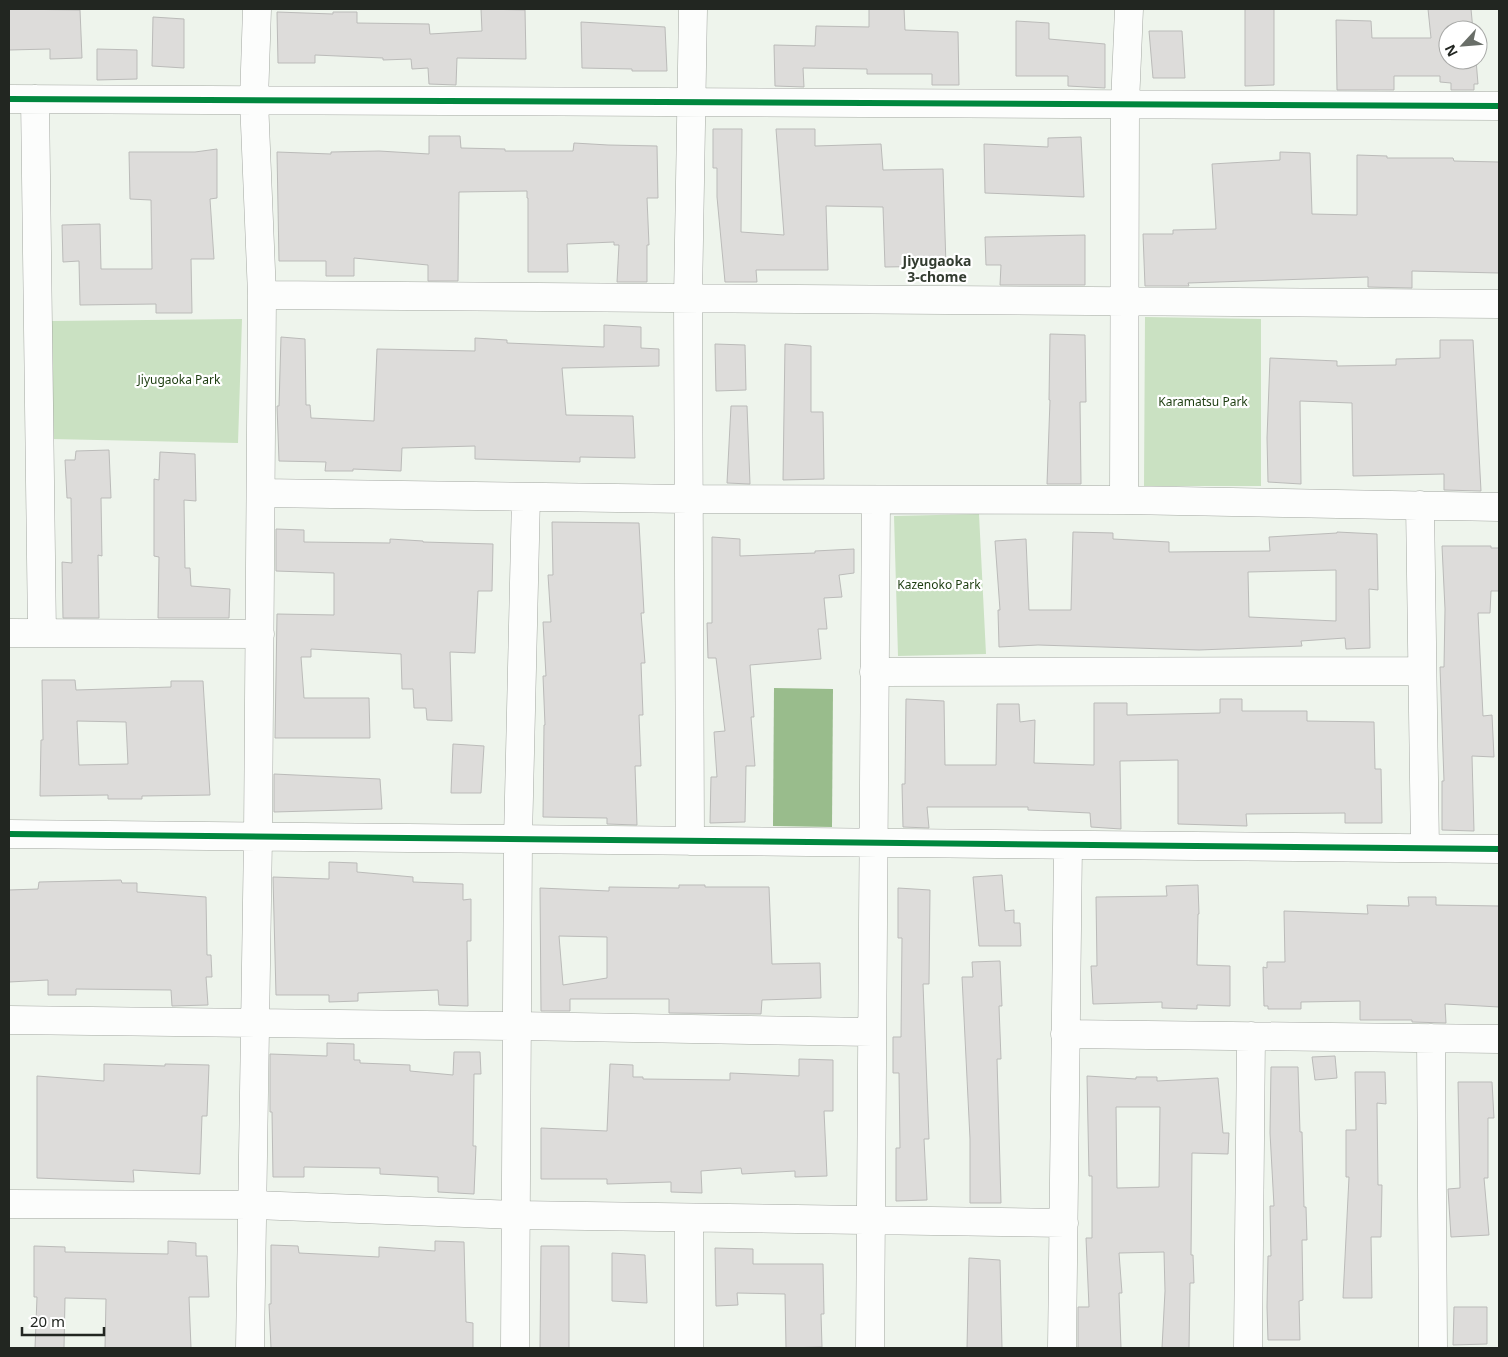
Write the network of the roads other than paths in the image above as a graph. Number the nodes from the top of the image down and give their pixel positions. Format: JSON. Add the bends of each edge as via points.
{"nodes":[{"id":1,"x":257,"y":9,"type":"edge"},
{"id":2,"x":693,"y":9,"type":"edge"},
{"id":3,"x":1129,"y":9,"type":"edge"},
{"id":4,"x":22,"y":99,"type":"edge"},
{"id":5,"x":254,"y":100,"type":"junction"},
{"id":6,"x":692,"y":102,"type":"junction"},
{"id":7,"x":1125,"y":104,"type":"junction"},
{"id":8,"x":1499,"y":106,"type":"edge"},
{"id":9,"x":262,"y":295,"type":"junction"},
{"id":10,"x":688,"y":298,"type":"junction"},
{"id":11,"x":1124,"y":302,"type":"junction"},
{"id":12,"x":1499,"y":304,"type":"edge"},
{"id":13,"x":261,"y":494,"type":"junction"},
{"id":14,"x":526,"y":497,"type":"junction"},
{"id":15,"x":688,"y":499,"type":"junction"},
{"id":16,"x":876,"y":500,"type":"junction"},
{"id":17,"x":1124,"y":500,"type":"junction"},
{"id":18,"x":1420,"y":505,"type":"junction"},
{"id":19,"x":1499,"y":507,"type":"edge"},
{"id":20,"x":9,"y":633,"type":"edge"},
{"id":21,"x":42,"y":633,"type":"junction"},
{"id":22,"x":260,"y":634,"type":"junction"},
{"id":23,"x":1422,"y":671,"type":"junction"},
{"id":24,"x":874,"y":672,"type":"junction"},
{"id":25,"x":9,"y":834,"type":"edge"},
{"id":26,"x":258,"y":837,"type":"junction"},
{"id":27,"x":518,"y":839,"type":"junction"},
{"id":28,"x":690,"y":841,"type":"junction"},
{"id":29,"x":873,"y":843,"type":"junction"},
{"id":30,"x":1068,"y":845,"type":"junction"},
{"id":31,"x":1425,"y":848,"type":"junction"},
{"id":32,"x":1499,"y":849,"type":"edge"},
{"id":33,"x":9,"y":1020,"type":"edge"},
{"id":34,"x":254,"y":1023,"type":"junction"},
{"id":35,"x":517,"y":1026,"type":"junction"},
{"id":36,"x":872,"y":1032,"type":"junction"},
{"id":37,"x":1066,"y":1034,"type":"junction"},
{"id":38,"x":1251,"y":1036,"type":"junction"},
{"id":39,"x":1431,"y":1038,"type":"junction"},
{"id":40,"x":1499,"y":1039,"type":"edge"},
{"id":41,"x":9,"y":1204,"type":"edge"},
{"id":42,"x":252,"y":1205,"type":"junction"},
{"id":43,"x":516,"y":1215,"type":"junction"},
{"id":44,"x":690,"y":1218,"type":"junction"},
{"id":45,"x":870,"y":1220,"type":"junction"},
{"id":46,"x":1064,"y":1223,"type":"junction"},
{"id":47,"x":250,"y":1348,"type":"edge"},
{"id":48,"x":515,"y":1348,"type":"edge"},
{"id":49,"x":689,"y":1348,"type":"edge"},
{"id":50,"x":870,"y":1348,"type":"edge"},
{"id":51,"x":1062,"y":1348,"type":"edge"},
{"id":52,"x":1248,"y":1348,"type":"edge"},
{"id":53,"x":1433,"y":1348,"type":"edge"}],
"edges":[{"from":1,"to":5,"type":"street"},
{"from":2,"to":6,"type":"street"},
{"from":3,"to":7,"type":"street"},
{"from":4,"to":5,"type":"street"},
{"from":4,"to":21,"type":"street"},
{"from":5,"to":6,"type":"street"},
{"from":5,"to":9,"type":"street"},
{"from":6,"to":7,"type":"street"},
{"from":6,"to":10,"type":"street"},
{"from":7,"to":8,"type":"street"},
{"from":7,"to":11,"type":"street"},
{"from":9,"to":10,"type":"street"},
{"from":9,"to":13,"type":"street"},
{"from":10,"to":11,"type":"street"},
{"from":10,"to":15,"type":"street"},
{"from":11,"to":12,"type":"street"},
{"from":11,"to":17,"type":"street"},
{"from":13,"to":14,"type":"street"},
{"from":13,"to":22,"type":"street"},
{"from":14,"to":15,"type":"street"},
{"from":14,"to":27,"type":"street"},
{"from":15,"to":16,"type":"street"},
{"from":15,"to":28,"type":"street"},
{"from":16,"to":17,"type":"street"},
{"from":16,"to":24,"type":"street"},
{"from":17,"to":18,"type":"street"},
{"from":18,"to":19,"type":"street"},
{"from":18,"to":23,"type":"street"},
{"from":20,"to":21,"type":"street"},
{"from":21,"to":22,"type":"street"},
{"from":22,"to":26,"type":"street"},
{"from":23,"to":24,"type":"street"},
{"from":23,"to":31,"type":"street"},
{"from":24,"to":29,"type":"street"},
{"from":25,"to":26,"type":"street"},
{"from":26,"to":27,"type":"street"},
{"from":26,"to":34,"type":"street"},
{"from":27,"to":28,"type":"street"},
{"from":27,"to":35,"type":"street"},
{"from":28,"to":29,"type":"street"},
{"from":29,"to":30,"type":"street"},
{"from":29,"to":36,"type":"street"},
{"from":30,"to":31,"type":"street"},
{"from":30,"to":37,"type":"street"},
{"from":31,"to":32,"type":"street"},
{"from":33,"to":34,"type":"street"},
{"from":34,"to":35,"type":"street"},
{"from":34,"to":42,"type":"street"},
{"from":35,"to":36,"type":"street"},
{"from":35,"to":43,"type":"street"},
{"from":36,"to":45,"type":"street"},
{"from":37,"to":38,"type":"street"},
{"from":37,"to":46,"type":"street"},
{"from":38,"to":39,"type":"street"},
{"from":38,"to":52,"type":"street"},
{"from":39,"to":40,"type":"street"},
{"from":39,"to":53,"type":"street"},
{"from":41,"to":42,"type":"street"},
{"from":42,"to":43,"type":"street"},
{"from":42,"to":47,"type":"street"},
{"from":43,"to":44,"type":"street"},
{"from":43,"to":48,"type":"street"},
{"from":44,"to":45,"type":"street"},
{"from":44,"to":49,"type":"street"},
{"from":45,"to":46,"type":"street"},
{"from":45,"to":50,"type":"street"},
{"from":46,"to":51,"type":"street"}]}
